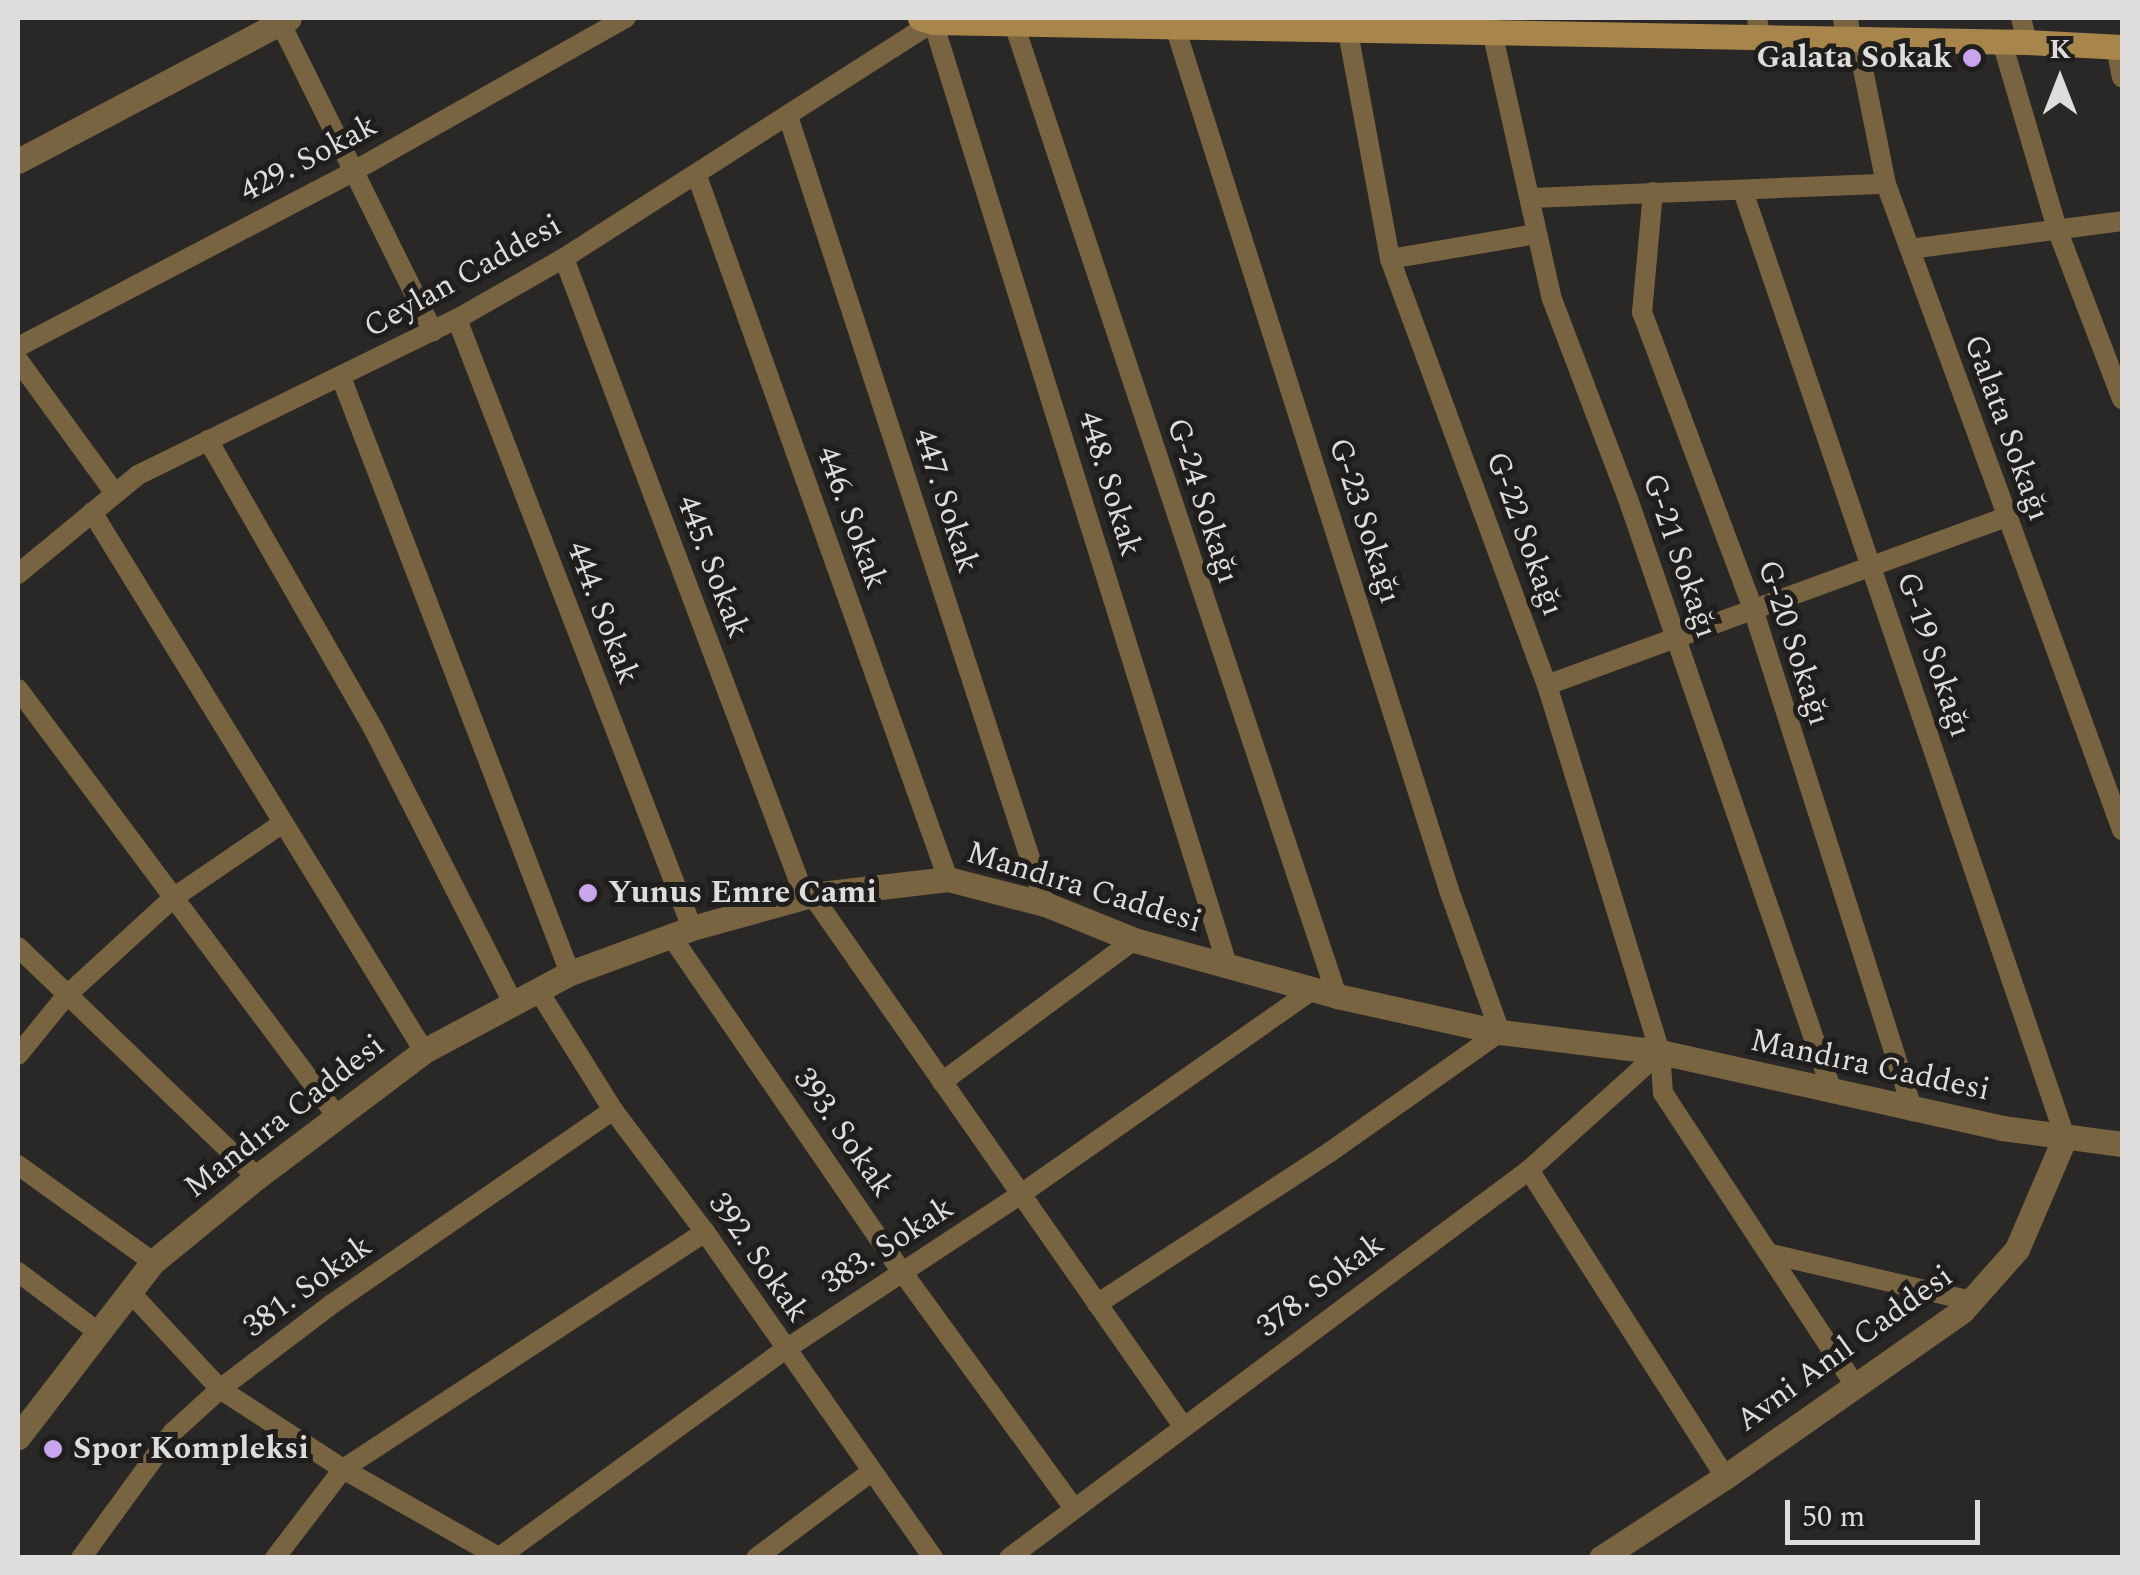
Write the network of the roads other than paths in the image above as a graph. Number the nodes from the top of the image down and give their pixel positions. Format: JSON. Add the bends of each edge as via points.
{"nodes":[{"id":1,"x":626,"y":18,"type":"edge"},
{"id":2,"x":939,"y":20,"type":"edge"},
{"id":3,"x":285,"y":21,"type":"edge"},
{"id":4,"x":1136,"y":22,"type":"edge"},
{"id":5,"x":1014,"y":24,"type":"junction"},
{"id":6,"x":1175,"y":27,"type":"junction"},
{"id":7,"x":1491,"y":27,"type":"edge"},
{"id":8,"x":1622,"y":27,"type":"edge"},
{"id":9,"x":1758,"y":28,"type":"edge"},
{"id":10,"x":1348,"y":32,"type":"junction"},
{"id":11,"x":1850,"y":32,"type":"edge"},
{"id":12,"x":2017,"y":34,"type":"edge"},
{"id":13,"x":2119,"y":47,"type":"edge"},
{"id":14,"x":2122,"y":77,"type":"edge"},
{"id":15,"x":788,"y":116,"type":"junction"},
{"id":16,"x":18,"y":161,"type":"edge"},
{"id":17,"x":354,"y":170,"type":"junction"},
{"id":18,"x":698,"y":176,"type":"junction"},
{"id":19,"x":1886,"y":184,"type":"junction"},
{"id":20,"x":1653,"y":192,"type":"junction"},
{"id":21,"x":1743,"y":192,"type":"junction"},
{"id":22,"x":1531,"y":198,"type":"junction"},
{"id":23,"x":2122,"y":221,"type":"edge"},
{"id":24,"x":2057,"y":229,"type":"junction"},
{"id":25,"x":1536,"y":234,"type":"junction"},
{"id":26,"x":1910,"y":249,"type":"junction"},
{"id":27,"x":564,"y":258,"type":"junction"},
{"id":28,"x":1390,"y":258,"type":"junction"},
{"id":29,"x":456,"y":319,"type":"junction"},
{"id":30,"x":433,"y":331,"type":"junction"},
{"id":31,"x":18,"y":347,"type":"edge"},
{"id":32,"x":18,"y":360,"type":"edge"},
{"id":33,"x":341,"y":377,"type":"junction"},
{"id":34,"x":2122,"y":400,"type":"edge"},
{"id":35,"x":208,"y":440,"type":"junction"},
{"id":36,"x":114,"y":492,"type":"junction"},
{"id":37,"x":92,"y":512,"type":"junction"},
{"id":38,"x":2005,"y":517,"type":"junction"},
{"id":39,"x":1871,"y":563,"type":"junction"},
{"id":40,"x":18,"y":574,"type":"edge"},
{"id":41,"x":1754,"y":612,"type":"junction"},
{"id":42,"x":1677,"y":640,"type":"junction"},
{"id":43,"x":1547,"y":685,"type":"junction"},
{"id":44,"x":18,"y":689,"type":"edge"},
{"id":45,"x":282,"y":823,"type":"junction"},
{"id":46,"x":2122,"y":830,"type":"edge"},
{"id":47,"x":948,"y":879,"type":"junction"},
{"id":48,"x":808,"y":896,"type":"junction"},
{"id":49,"x":173,"y":898,"type":"junction"},
{"id":50,"x":1045,"y":904,"type":"junction"},
{"id":51,"x":682,"y":932,"type":"junction"},
{"id":52,"x":1134,"y":940,"type":"junction"},
{"id":53,"x":18,"y":948,"type":"edge"},
{"id":54,"x":1227,"y":964,"type":"junction"},
{"id":55,"x":570,"y":973,"type":"junction"},
{"id":56,"x":538,"y":990,"type":"junction"},
{"id":57,"x":1325,"y":992,"type":"junction"},
{"id":58,"x":66,"y":996,"type":"junction"},
{"id":59,"x":513,"y":1003,"type":"junction"},
{"id":60,"x":1500,"y":1032,"type":"junction"},
{"id":61,"x":424,"y":1051,"type":"junction"},
{"id":62,"x":1660,"y":1052,"type":"junction"},
{"id":63,"x":18,"y":1056,"type":"edge"},
{"id":64,"x":942,"y":1082,"type":"junction"},
{"id":65,"x":1832,"y":1091,"type":"junction"},
{"id":66,"x":613,"y":1110,"type":"junction"},
{"id":67,"x":1913,"y":1111,"type":"junction"},
{"id":68,"x":336,"y":1115,"type":"junction"},
{"id":69,"x":2065,"y":1138,"type":"junction"},
{"id":70,"x":2122,"y":1144,"type":"edge"},
{"id":71,"x":18,"y":1164,"type":"edge"},
{"id":72,"x":1529,"y":1170,"type":"junction"},
{"id":73,"x":257,"y":1176,"type":"junction"},
{"id":74,"x":1021,"y":1194,"type":"junction"},
{"id":75,"x":705,"y":1232,"type":"junction"},
{"id":76,"x":1771,"y":1254,"type":"junction"},
{"id":77,"x":153,"y":1262,"type":"junction"},
{"id":78,"x":18,"y":1272,"type":"edge"},
{"id":79,"x":903,"y":1273,"type":"junction"},
{"id":80,"x":130,"y":1292,"type":"junction"},
{"id":81,"x":1971,"y":1301,"type":"junction"},
{"id":82,"x":1096,"y":1304,"type":"junction"},
{"id":83,"x":98,"y":1332,"type":"junction"},
{"id":84,"x":786,"y":1349,"type":"junction"},
{"id":85,"x":1856,"y":1387,"type":"junction"},
{"id":86,"x":220,"y":1390,"type":"junction"},
{"id":87,"x":1182,"y":1426,"type":"junction"},
{"id":88,"x":18,"y":1437,"type":"edge"},
{"id":89,"x":343,"y":1469,"type":"junction"},
{"id":90,"x":871,"y":1472,"type":"junction"},
{"id":91,"x":1725,"y":1477,"type":"junction"},
{"id":92,"x":1074,"y":1508,"type":"junction"},
{"id":93,"x":499,"y":1557,"type":"edge"},
{"id":94,"x":81,"y":1558,"type":"edge"},
{"id":95,"x":275,"y":1558,"type":"edge"},
{"id":96,"x":756,"y":1558,"type":"edge"},
{"id":97,"x":933,"y":1558,"type":"edge"},
{"id":98,"x":1009,"y":1558,"type":"edge"},
{"id":99,"x":1601,"y":1558,"type":"edge"}],
"edges":[{"from":1,"to":17,"type":"street","name":"429. Sokak"},
{"from":2,"to":5,"type":"main road"},
{"from":2,"to":15,"type":"street","name":"Ceylan Caddesi"},
{"from":2,"to":54,"type":"street","name":"448. Sokak"},
{"from":3,"to":16,"type":"street"},
{"from":3,"to":17,"type":"street"},
{"from":4,"to":5,"type":"main road"},
{"from":4,"to":6,"type":"main road"},
{"from":5,"to":57,"type":"street","name":"G-24 Sokağı"},
{"from":6,"to":10,"type":"main road"},
{"from":6,"to":60,"type":"street","name":"G-23 Sokağı"},
{"from":7,"to":8,"type":"main road"},
{"from":7,"to":10,"type":"main road"},
{"from":7,"to":22,"type":"street","name":"G-21 Sokağı"},
{"from":8,"to":9,"type":"main road"},
{"from":9,"to":11,"type":"main road"},
{"from":10,"to":28,"type":"street","name":"G-22 Sokağı"},
{"from":11,"to":12,"type":"main road"},
{"from":11,"to":19,"type":"street","name":"Galata Sokağı"},
{"from":12,"to":13,"type":"main road"},
{"from":12,"to":24,"type":"street"},
{"from":13,"to":14,"type":"street"},
{"from":15,"to":18,"type":"street","name":"Ceylan Caddesi"},
{"from":15,"to":50,"type":"street","name":"447. Sokak"},
{"from":17,"to":30,"type":"street"},
{"from":17,"to":31,"type":"street","name":"429. Sokak"},
{"from":18,"to":27,"type":"street","name":"Ceylan Caddesi"},
{"from":18,"to":47,"type":"street","name":"446. Sokak"},
{"from":19,"to":21,"type":"street"},
{"from":19,"to":26,"type":"street","name":"Galata Sokağı"},
{"from":20,"to":21,"type":"street"},
{"from":20,"to":22,"type":"street"},
{"from":20,"to":41,"type":"street","name":"G-20 Sokağı","via":[[1642,312]]},
{"from":21,"to":39,"type":"street","name":"G-19 Sokağı"},
{"from":22,"to":25,"type":"street","name":"G-21 Sokağı"},
{"from":23,"to":24,"type":"street"},
{"from":24,"to":26,"type":"street"},
{"from":24,"to":34,"type":"street"},
{"from":25,"to":28,"type":"street"},
{"from":25,"to":42,"type":"street","name":"G-21 Sokağı","via":[[1552,299]]},
{"from":26,"to":38,"type":"street","name":"Galata Sokağı"},
{"from":27,"to":29,"type":"street","name":"Ceylan Caddesi"},
{"from":27,"to":48,"type":"street","name":"445. Sokak"},
{"from":28,"to":43,"type":"street","name":"G-22 Sokağı"},
{"from":29,"to":30,"type":"street","name":"Ceylan Caddesi"},
{"from":29,"to":51,"type":"street","name":"444. Sokak"},
{"from":30,"to":33,"type":"street","name":"Ceylan Caddesi"},
{"from":32,"to":36,"type":"street"},
{"from":33,"to":35,"type":"street","name":"Ceylan Caddesi"},
{"from":33,"to":55,"type":"street"},
{"from":35,"to":36,"type":"street","name":"Ceylan Caddesi"},
{"from":35,"to":59,"type":"street","via":[[372,728]]},
{"from":36,"to":37,"type":"street","name":"Ceylan Caddesi"},
{"from":37,"to":40,"type":"street","name":"Ceylan Caddesi"},
{"from":37,"to":45,"type":"street"},
{"from":38,"to":39,"type":"street"},
{"from":38,"to":46,"type":"street","name":"Galata Sokağı"},
{"from":39,"to":41,"type":"street"},
{"from":39,"to":69,"type":"street","name":"G-19 Sokağı"},
{"from":41,"to":42,"type":"street"},
{"from":41,"to":67,"type":"street","name":"G-20 Sokağı"},
{"from":42,"to":43,"type":"street"},
{"from":42,"to":65,"type":"street","name":"G-21 Sokağı"},
{"from":43,"to":62,"type":"street","name":"G-22 Sokağı"},
{"from":44,"to":49,"type":"street"},
{"from":45,"to":49,"type":"street"},
{"from":45,"to":61,"type":"street"},
{"from":47,"to":48,"type":"street","name":"Mandıra Caddesi"},
{"from":47,"to":50,"type":"street","name":"Mandıra Caddesi"},
{"from":48,"to":51,"type":"street","name":"Mandıra Caddesi"},
{"from":48,"to":64,"type":"street","name":"445. Sokak"},
{"from":49,"to":58,"type":"street"},
{"from":49,"to":68,"type":"street"},
{"from":50,"to":52,"type":"street","name":"Mandıra Caddesi"},
{"from":51,"to":55,"type":"street","name":"Mandıra Caddesi"},
{"from":51,"to":79,"type":"street","name":"393. Sokak"},
{"from":52,"to":54,"type":"street","name":"Mandıra Caddesi"},
{"from":52,"to":64,"type":"street"},
{"from":53,"to":58,"type":"street"},
{"from":54,"to":57,"type":"street","name":"Mandıra Caddesi"},
{"from":55,"to":56,"type":"street","name":"Mandıra Caddesi"},
{"from":56,"to":59,"type":"street","name":"Mandıra Caddesi"},
{"from":56,"to":66,"type":"street","name":"392. Sokak"},
{"from":57,"to":60,"type":"street","name":"Mandıra Caddesi"},
{"from":57,"to":74,"type":"street","name":"383. Sokak"},
{"from":58,"to":63,"type":"street"},
{"from":58,"to":73,"type":"street"},
{"from":59,"to":61,"type":"street","name":"Mandıra Caddesi"},
{"from":60,"to":62,"type":"street","name":"Mandıra Caddesi"},
{"from":60,"to":82,"type":"street"},
{"from":61,"to":68,"type":"street","name":"Mandıra Caddesi"},
{"from":62,"to":65,"type":"street","name":"Mandıra Caddesi"},
{"from":62,"to":72,"type":"street","name":"378. Sokak"},
{"from":62,"to":76,"type":"street","name":"G-22 Sokağı","via":[[1663,1093]]},
{"from":64,"to":74,"type":"street","name":"445. Sokak"},
{"from":65,"to":67,"type":"street","name":"Mandıra Caddesi"},
{"from":66,"to":75,"type":"street","name":"392. Sokak"},
{"from":66,"to":86,"type":"street","name":"381. Sokak","via":[[332,1304]]},
{"from":67,"to":69,"type":"street","name":"Mandıra Caddesi"},
{"from":68,"to":73,"type":"street","name":"Mandıra Caddesi"},
{"from":69,"to":70,"type":"street","name":"Mandıra Caddesi"},
{"from":69,"to":81,"type":"street","name":"Avni Anıl Caddesi","via":[[2017,1248]]},
{"from":71,"to":77,"type":"street"},
{"from":72,"to":87,"type":"street","name":"378. Sokak"},
{"from":72,"to":91,"type":"street"},
{"from":73,"to":77,"type":"street","name":"Mandıra Caddesi"},
{"from":74,"to":79,"type":"street","name":"383. Sokak"},
{"from":74,"to":82,"type":"street","name":"445. Sokak"},
{"from":75,"to":84,"type":"street","name":"392. Sokak"},
{"from":75,"to":89,"type":"street"},
{"from":76,"to":81,"type":"street"},
{"from":76,"to":85,"type":"street","name":"G-22 Sokağı"},
{"from":77,"to":80,"type":"street","name":"Mandıra Caddesi"},
{"from":78,"to":83,"type":"street"},
{"from":79,"to":84,"type":"street","name":"383. Sokak"},
{"from":79,"to":92,"type":"street","name":"393. Sokak"},
{"from":80,"to":83,"type":"street","name":"Mandıra Caddesi"},
{"from":80,"to":86,"type":"street"},
{"from":81,"to":85,"type":"street","name":"Avni Anıl Caddesi"},
{"from":82,"to":87,"type":"street","name":"445. Sokak"},
{"from":83,"to":88,"type":"street","name":"Mandıra Caddesi"},
{"from":84,"to":90,"type":"street","name":"392. Sokak"},
{"from":84,"to":93,"type":"street","name":"383. Sokak"},
{"from":85,"to":91,"type":"street","name":"Avni Anıl Caddesi"},
{"from":86,"to":89,"type":"street"},
{"from":86,"to":94,"type":"street","name":"381. Sokak","via":[[173,1432]]},
{"from":87,"to":92,"type":"street","name":"378. Sokak"},
{"from":89,"to":93,"type":"street"},
{"from":89,"to":95,"type":"street"},
{"from":90,"to":96,"type":"street"},
{"from":90,"to":97,"type":"street","name":"392. Sokak"},
{"from":91,"to":99,"type":"street","name":"Avni Anıl Caddesi"},
{"from":92,"to":98,"type":"street","name":"378. Sokak"}]}
